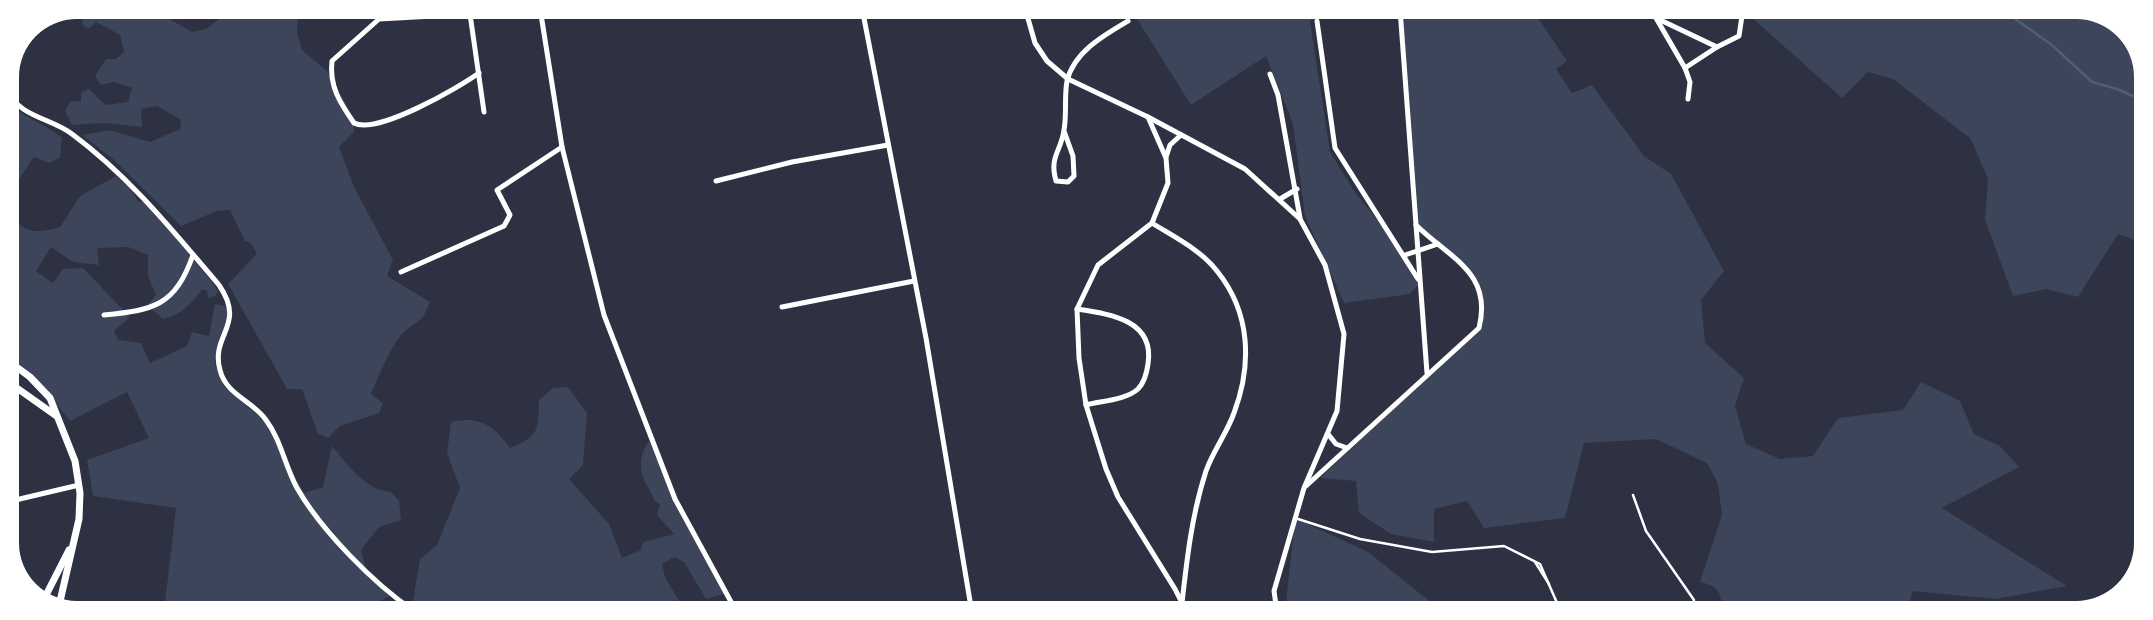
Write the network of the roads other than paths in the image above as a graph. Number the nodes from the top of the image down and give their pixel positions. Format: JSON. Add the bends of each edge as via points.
{"nodes":[{"id":1,"x":379,"y":19,"type":"edge"},
{"id":2,"x":471,"y":19,"type":"edge"},
{"id":3,"x":542,"y":19,"type":"edge"},
{"id":4,"x":864,"y":19,"type":"edge"},
{"id":5,"x":1028,"y":19,"type":"edge"},
{"id":6,"x":1400,"y":19,"type":"edge"},
{"id":7,"x":1657,"y":19,"type":"edge"},
{"id":8,"x":1658,"y":19,"type":"edge"},
{"id":9,"x":1742,"y":19,"type":"edge"},
{"id":10,"x":1128,"y":21,"type":"dead end"},
{"id":11,"x":1317,"y":21,"type":"dead end"},
{"id":12,"x":1717,"y":47,"type":"junction"},
{"id":13,"x":1685,"y":68,"type":"junction"},
{"id":14,"x":479,"y":73,"type":"junction"},
{"id":15,"x":1270,"y":74,"type":"dead end"},
{"id":16,"x":1068,"y":79,"type":"junction"},
{"id":17,"x":1688,"y":99,"type":"dead end"},
{"id":18,"x":19,"y":106,"type":"edge"},
{"id":19,"x":484,"y":112,"type":"dead end"},
{"id":20,"x":1148,"y":117,"type":"junction"},
{"id":21,"x":1064,"y":131,"type":"junction"},
{"id":22,"x":1181,"y":135,"type":"junction"},
{"id":23,"x":888,"y":145,"type":"junction"},
{"id":24,"x":562,"y":147,"type":"junction"},
{"id":25,"x":1166,"y":158,"type":"junction"},
{"id":26,"x":716,"y":181,"type":"dead end"},
{"id":27,"x":1297,"y":189,"type":"junction"},
{"id":28,"x":1280,"y":199,"type":"junction"},
{"id":29,"x":1300,"y":219,"type":"junction"},
{"id":30,"x":1152,"y":223,"type":"junction"},
{"id":31,"x":1416,"y":225,"type":"junction"},
{"id":32,"x":1438,"y":244,"type":"junction"},
{"id":33,"x":1419,"y":251,"type":"junction"},
{"id":34,"x":193,"y":255,"type":"junction"},
{"id":35,"x":1405,"y":255,"type":"junction"},
{"id":36,"x":401,"y":272,"type":"dead end"},
{"id":37,"x":914,"y":281,"type":"junction"},
{"id":38,"x":1420,"y":283,"type":"junction"},
{"id":39,"x":782,"y":307,"type":"dead end"},
{"id":40,"x":1077,"y":309,"type":"junction"},
{"id":41,"x":104,"y":315,"type":"dead end"},
{"id":42,"x":19,"y":372,"type":"edge"},
{"id":43,"x":1427,"y":373,"type":"junction"},
{"id":44,"x":19,"y":390,"type":"edge"},
{"id":45,"x":1086,"y":405,"type":"junction"},
{"id":46,"x":55,"y":415,"type":"junction"},
{"id":47,"x":1328,"y":433,"type":"junction"},
{"id":48,"x":1347,"y":448,"type":"junction"},
{"id":49,"x":79,"y":485,"type":"junction"},
{"id":50,"x":1304,"y":488,"type":"junction"},
{"id":51,"x":1633,"y":495,"type":"dead end"},
{"id":52,"x":19,"y":499,"type":"edge"},
{"id":53,"x":1295,"y":518,"type":"junction"},
{"id":54,"x":71,"y":546,"type":"junction"},
{"id":55,"x":47,"y":593,"type":"edge"},
{"id":56,"x":60,"y":598,"type":"edge"},
{"id":57,"x":399,"y":601,"type":"edge"},
{"id":58,"x":731,"y":601,"type":"edge"},
{"id":59,"x":969,"y":601,"type":"edge"},
{"id":60,"x":1181,"y":601,"type":"edge"},
{"id":61,"x":1182,"y":601,"type":"edge"},
{"id":62,"x":1275,"y":601,"type":"edge"},
{"id":63,"x":1556,"y":601,"type":"edge"},
{"id":64,"x":1693,"y":601,"type":"edge"}],
"edges":[{"from":1,"to":14,"type":"street","via":[[332,61],[334,91],[354,123],[370,127],[454,91]]},
{"from":2,"to":14,"type":"street"},
{"from":3,"to":24,"type":"street"},
{"from":4,"to":23,"type":"street"},
{"from":5,"to":16,"type":"street","via":[[1035,43]]},
{"from":6,"to":31,"type":"street"},
{"from":7,"to":13,"type":"street"},
{"from":8,"to":12,"type":"street"},
{"from":9,"to":12,"type":"street","via":[[1739,36]]},
{"from":10,"to":16,"type":"street","via":[[1098,38]]},
{"from":11,"to":35,"type":"street","via":[[1335,148]]},
{"from":12,"to":13,"type":"street"},
{"from":13,"to":17,"type":"street","via":[[1690,82]]},
{"from":14,"to":19,"type":"street"},
{"from":15,"to":27,"type":"street"},
{"from":16,"to":20,"type":"street"},
{"from":16,"to":21,"type":"street"},
{"from":18,"to":34,"type":"street","via":[[71,133],[129,181]]},
{"from":20,"to":22,"type":"street"},
{"from":20,"to":25,"type":"street"},
{"from":21,"to":21,"type":"street","via":[[1051,164],[1056,181],[1068,182],[1074,176],[1073,156]]},
{"from":22,"to":25,"type":"street","via":[[1170,145]]},
{"from":22,"to":28,"type":"street","via":[[1245,169]]},
{"from":23,"to":26,"type":"street"},
{"from":23,"to":37,"type":"street"},
{"from":24,"to":36,"type":"street","via":[[497,190],[510,215],[504,226]]},
{"from":24,"to":58,"type":"street","via":[[604,315],[621,363],[676,499]]},
{"from":25,"to":30,"type":"street","via":[[1168,183]]},
{"from":27,"to":28,"type":"street"},
{"from":27,"to":29,"type":"street"},
{"from":28,"to":29,"type":"street"},
{"from":29,"to":47,"type":"street","via":[[1325,265],[1344,334],[1337,411]]},
{"from":30,"to":40,"type":"street","via":[[1097,265]]},
{"from":30,"to":61,"type":"street","via":[[1217,271],[1236,307],[1248,345],[1243,386],[1207,468],[1195,509]]},
{"from":31,"to":32,"type":"street"},
{"from":31,"to":33,"type":"street"},
{"from":32,"to":33,"type":"street"},
{"from":32,"to":43,"type":"street","via":[[1478,284],[1483,312],[1479,328]]},
{"from":33,"to":35,"type":"street"},
{"from":33,"to":38,"type":"street"},
{"from":34,"to":41,"type":"street","via":[[170,298],[148,310]]},
{"from":34,"to":57,"type":"street","via":[[231,306],[218,362],[229,387],[265,418],[296,486],[330,531]]},
{"from":35,"to":38,"type":"street"},
{"from":37,"to":39,"type":"street"},
{"from":37,"to":59,"type":"street"},
{"from":38,"to":43,"type":"street"},
{"from":40,"to":45,"type":"street"},
{"from":40,"to":45,"type":"street","via":[[1129,321],[1144,334],[1150,350],[1139,388]]},
{"from":42,"to":46,"type":"street","via":[[45,392]]},
{"from":43,"to":48,"type":"street"},
{"from":44,"to":46,"type":"street"},
{"from":45,"to":60,"type":"street","via":[[1118,497]]},
{"from":46,"to":49,"type":"street","via":[[75,461]]},
{"from":47,"to":48,"type":"street","via":[[1336,444]]},
{"from":47,"to":50,"type":"street"},
{"from":48,"to":50,"type":"street"},
{"from":49,"to":52,"type":"street"},
{"from":49,"to":54,"type":"street","via":[[79,519]]},
{"from":50,"to":53,"type":"street"},
{"from":51,"to":64,"type":"lane","via":[[1646,531]]},
{"from":53,"to":62,"type":"street","via":[[1274,591]]},
{"from":53,"to":63,"type":"lane","via":[[1360,539],[1432,552],[1504,546],[1544,569]]},
{"from":54,"to":55,"type":"street"},
{"from":54,"to":56,"type":"street"}]}
